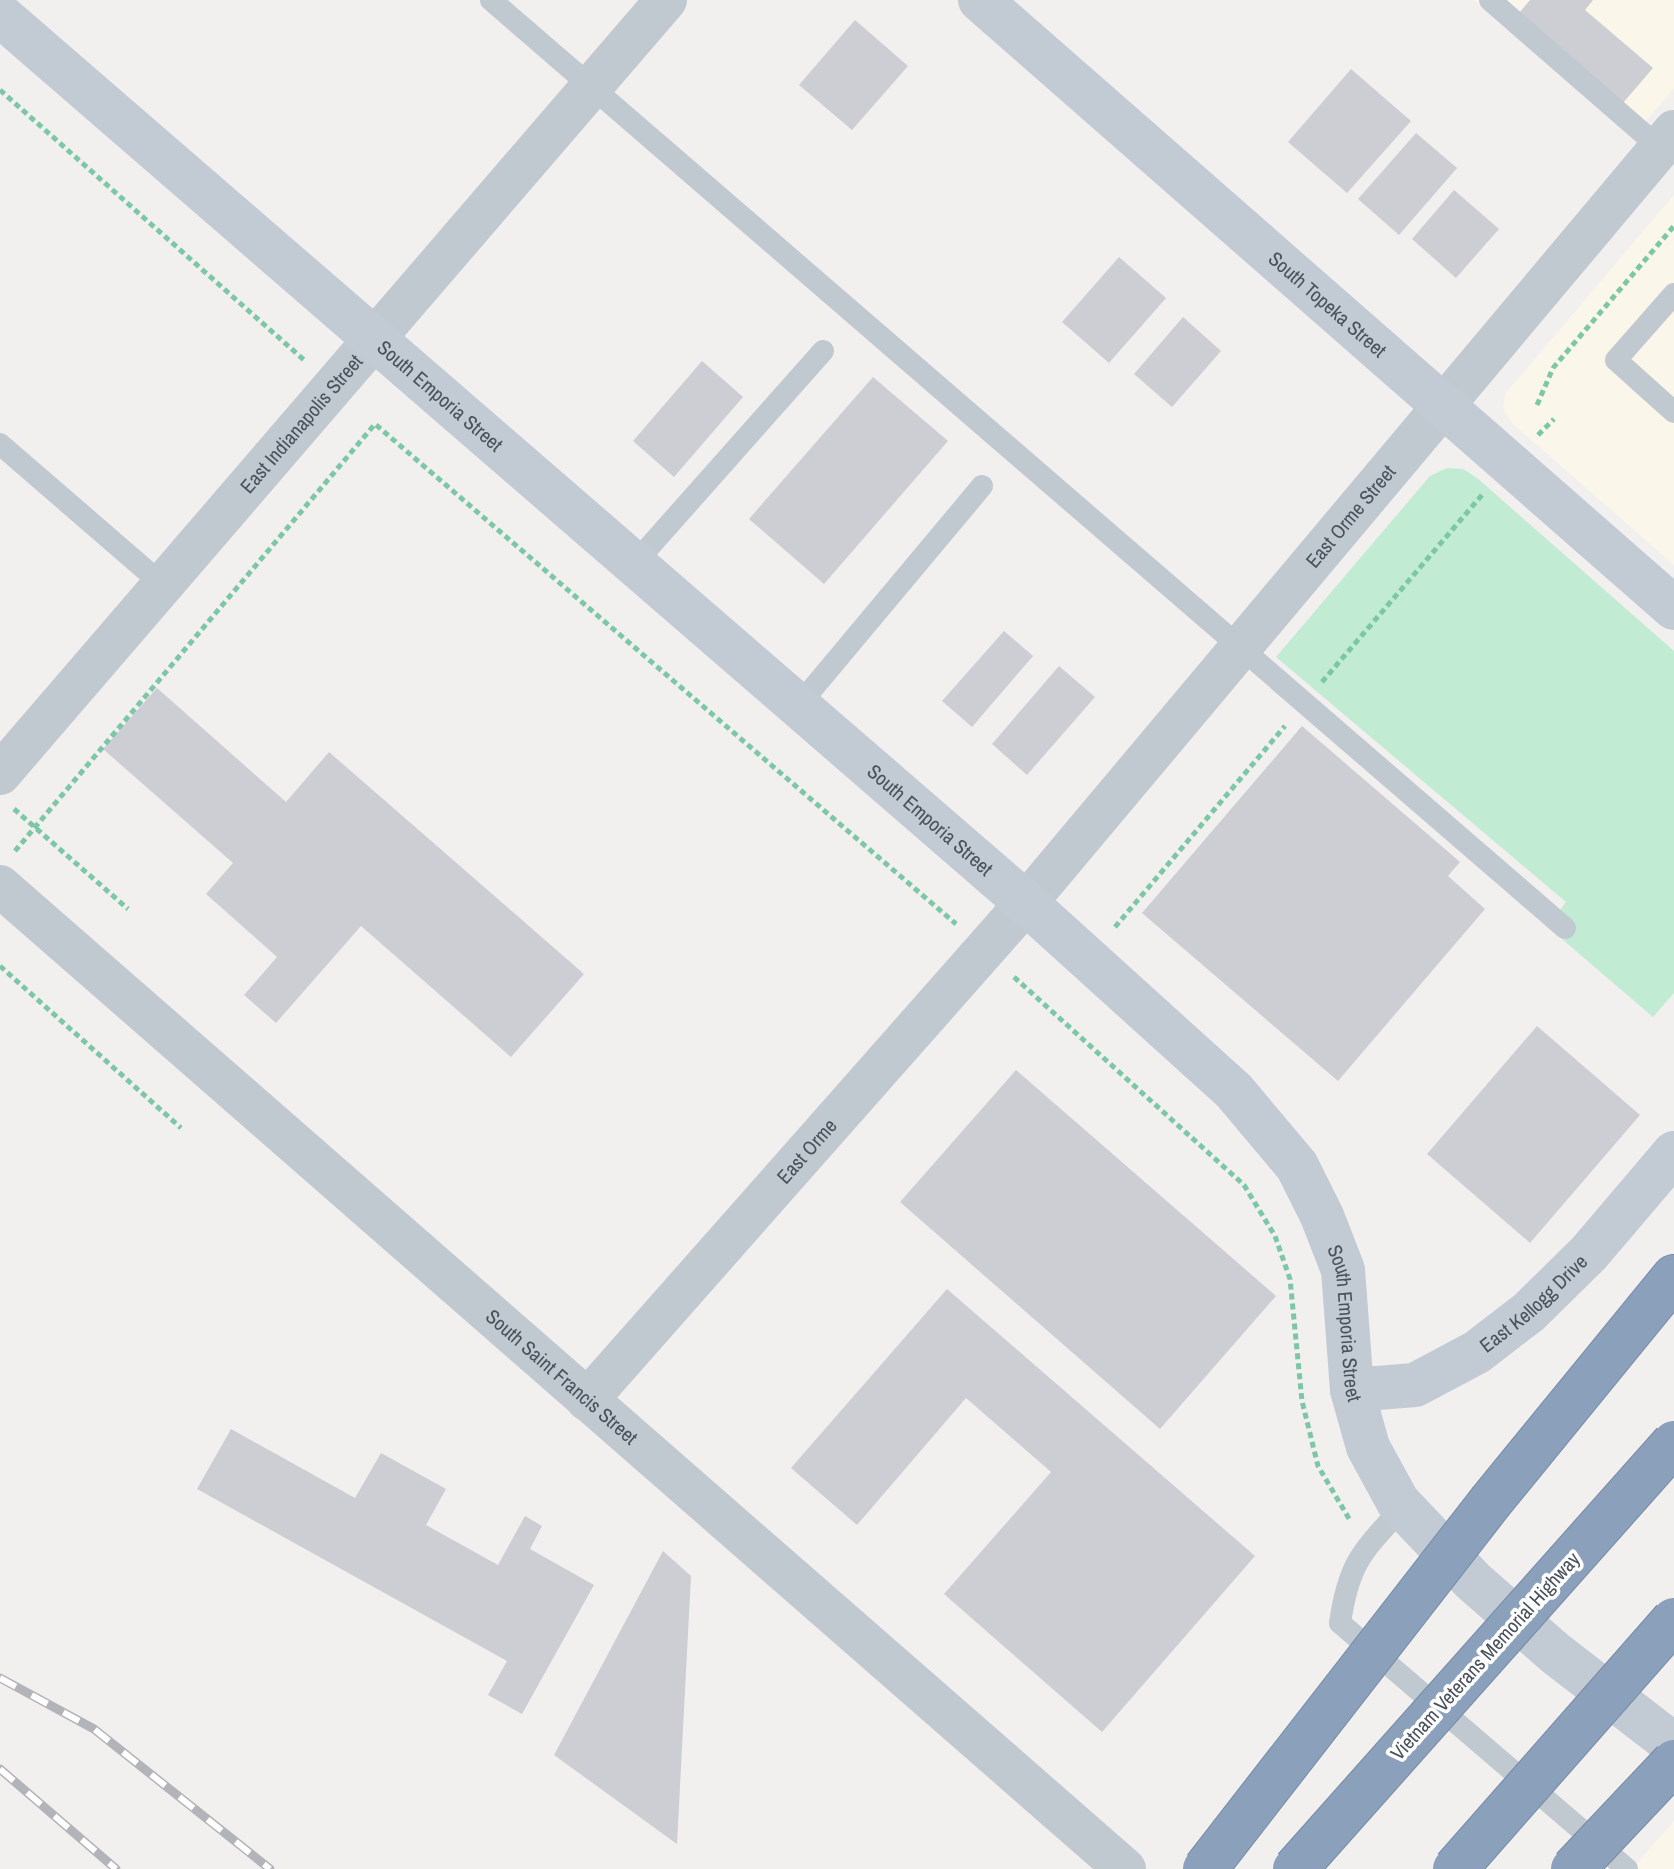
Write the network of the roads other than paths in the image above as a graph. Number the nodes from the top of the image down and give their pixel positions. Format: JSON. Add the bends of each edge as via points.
{"nodes":[{"id":1,"x":491,"y":0,"type":"edge"},
{"id":2,"x":666,"y":0,"type":"edge"},
{"id":3,"x":980,"y":0,"type":"edge"},
{"id":4,"x":1490,"y":0,"type":"edge"},
{"id":5,"x":0,"y":15,"type":"edge"},
{"id":6,"x":591,"y":87,"type":"junction"},
{"id":7,"x":1667,"y":140,"type":"edge"},
{"id":8,"x":1674,"y":294,"type":"edge"},
{"id":9,"x":375,"y":340,"type":"junction"},
{"id":10,"x":823,"y":351,"type":"dead end"},
{"id":11,"x":1445,"y":408,"type":"junction"},
{"id":12,"x":1674,"y":412,"type":"edge"},
{"id":13,"x":0,"y":444,"type":"edge"},
{"id":14,"x":982,"y":486,"type":"dead end"},
{"id":15,"x":634,"y":564,"type":"junction"},
{"id":16,"x":163,"y":585,"type":"junction"},
{"id":17,"x":1674,"y":608,"type":"edge"},
{"id":18,"x":1242,"y":647,"type":"junction"},
{"id":19,"x":798,"y":706,"type":"junction"},
{"id":20,"x":6,"y":791,"type":"edge"},
{"id":21,"x":4,"y":873,"type":"edge"},
{"id":22,"x":1026,"y":903,"type":"junction"},
{"id":23,"x":1565,"y":928,"type":"dead end"},
{"id":24,"x":1674,"y":1153,"type":"edge"},
{"id":25,"x":1674,"y":1277,"type":"edge"},
{"id":26,"x":1352,"y":1390,"type":"junction"},
{"id":27,"x":587,"y":1400,"type":"junction"},
{"id":28,"x":1674,"y":1443,"type":"edge"},
{"id":29,"x":1403,"y":1507,"type":"junction"},
{"id":30,"x":1674,"y":1620,"type":"edge"},
{"id":31,"x":1674,"y":1745,"type":"edge"},
{"id":32,"x":1674,"y":1762,"type":"edge"},
{"id":33,"x":1125,"y":1869,"type":"edge"},
{"id":34,"x":1205,"y":1869,"type":"edge"},
{"id":35,"x":1295,"y":1869,"type":"edge"},
{"id":36,"x":1455,"y":1869,"type":"edge"},
{"id":37,"x":1573,"y":1869,"type":"edge"},
{"id":38,"x":1627,"y":1869,"type":"edge"}],
"edges":[{"from":1,"to":6,"type":"lane"},
{"from":2,"to":6,"type":"street","name":"East Indianapolis Street"},
{"from":3,"to":11,"type":"street","name":"South Topeka Street"},
{"from":4,"to":7,"type":"lane"},
{"from":5,"to":9,"type":"street","name":"South Emporia Street"},
{"from":6,"to":9,"type":"street","name":"East Indianapolis Street"},
{"from":6,"to":18,"type":"lane"},
{"from":7,"to":11,"type":"street","name":"East Orme Street"},
{"from":8,"to":12,"type":"lane","via":[[1616,360]]},
{"from":9,"to":15,"type":"street","name":"South Emporia Street"},
{"from":9,"to":16,"type":"street","name":"East Indianapolis Street"},
{"from":10,"to":15,"type":"lane"},
{"from":11,"to":17,"type":"street","name":"South Topeka Street"},
{"from":11,"to":18,"type":"street","name":"East Orme Street"},
{"from":13,"to":16,"type":"lane"},
{"from":14,"to":19,"type":"lane"},
{"from":15,"to":19,"type":"street","name":"South Emporia Street"},
{"from":16,"to":20,"type":"street","name":"East Indianapolis Street"},
{"from":18,"to":22,"type":"street","name":"East Orme Street"},
{"from":18,"to":23,"type":"lane"},
{"from":19,"to":22,"type":"street","name":"South Emporia Street"},
{"from":21,"to":27,"type":"street","name":"South Saint Francis Street"},
{"from":22,"to":26,"type":"street","name":"South Emporia Street","via":[[1234,1091],[1297,1166],[1343,1270]]},
{"from":22,"to":27,"type":"street","name":"East Orme"},
{"from":24,"to":26,"type":"street","name":"East Kellogg Drive","via":[[1589,1253],[1529,1312],[1477,1352],[1415,1385]]},
{"from":25,"to":34,"type":"highway","bridge":true,"via":[[1491,1501]]},
{"from":26,"to":29,"type":"street","name":"South Emporia Street","via":[[1368,1447]]},
{"from":27,"to":33,"type":"street","name":"South Saint Francis Street"},
{"from":28,"to":35,"type":"highway","name":"Vietnam Veterans Memorial Highway","bridge":true},
{"from":29,"to":31,"type":"street","name":"South Emporia Street","via":[[1555,1653]]},
{"from":29,"to":38,"type":"lane","via":[[1356,1560],[1340,1623]]},
{"from":30,"to":36,"type":"highway","bridge":true},
{"from":32,"to":37,"type":"highway","bridge":true}]}
